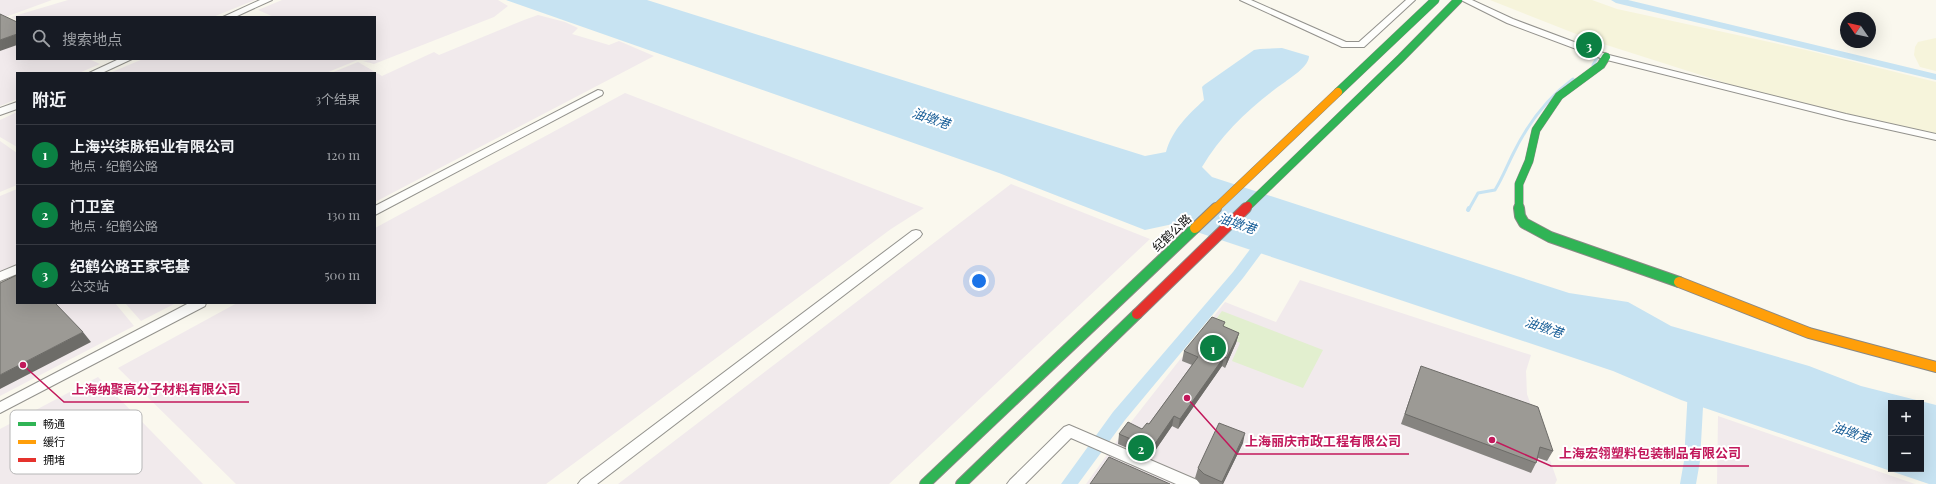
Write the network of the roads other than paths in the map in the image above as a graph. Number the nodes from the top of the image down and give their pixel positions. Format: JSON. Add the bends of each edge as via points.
{"nodes":[{"id":1,"x":268,"y":0,"type":"edge"},
{"id":2,"x":1244,"y":0,"type":"edge"},
{"id":3,"x":1411,"y":0,"type":"edge"},
{"id":4,"x":1435,"y":0,"type":"edge"},
{"id":5,"x":1458,"y":0,"type":"edge"},
{"id":6,"x":1465,"y":0,"type":"edge"},
{"id":7,"x":229,"y":16,"type":"edge"},
{"id":8,"x":1606,"y":57,"type":"junction"},
{"id":9,"x":125,"y":60,"type":"edge"},
{"id":10,"x":96,"y":72,"type":"edge"},
{"id":11,"x":598,"y":93,"type":"dead end"},
{"id":12,"x":16,"y":105,"type":"edge"},
{"id":13,"x":0,"y":112,"type":"edge"},
{"id":14,"x":1936,"y":137,"type":"edge"},
{"id":15,"x":376,"y":210,"type":"edge"},
{"id":16,"x":916,"y":234,"type":"dead end"},
{"id":17,"x":16,"y":269,"type":"edge"},
{"id":18,"x":0,"y":277,"type":"edge"},
{"id":19,"x":198,"y":304,"type":"edge"},
{"id":20,"x":1936,"y":367,"type":"edge"},
{"id":21,"x":0,"y":408,"type":"edge"},
{"id":22,"x":586,"y":484,"type":"edge"},
{"id":23,"x":925,"y":484,"type":"edge"},
{"id":24,"x":961,"y":484,"type":"edge"},
{"id":25,"x":1015,"y":484,"type":"edge"},
{"id":26,"x":1192,"y":484,"type":"edge"}],
"edges":[{"from":1,"to":7,"type":"street"},
{"from":2,"to":3,"type":"street","via":[[1345,45],[1355,46],[1361,45]]},
{"from":4,"to":23,"type":"main road","name":"纪鹤公路"},
{"from":5,"to":24,"type":"main road"},
{"from":6,"to":8,"type":"street","via":[[1510,21]]},
{"from":8,"to":14,"type":"street"},
{"from":8,"to":20,"type":"main road","via":[[1601,65],[1559,96],[1536,130],[1529,161],[1519,184],[1520,216],[1524,223],[1550,237],[1703,291],[1808,333]]},
{"from":9,"to":10,"type":"street"},
{"from":11,"to":15,"type":"street"},
{"from":12,"to":13,"type":"street"},
{"from":16,"to":22,"type":"street"},
{"from":17,"to":18,"type":"street"},
{"from":19,"to":21,"type":"street"},
{"from":25,"to":26,"type":"street","via":[[1069,431]]}]}
